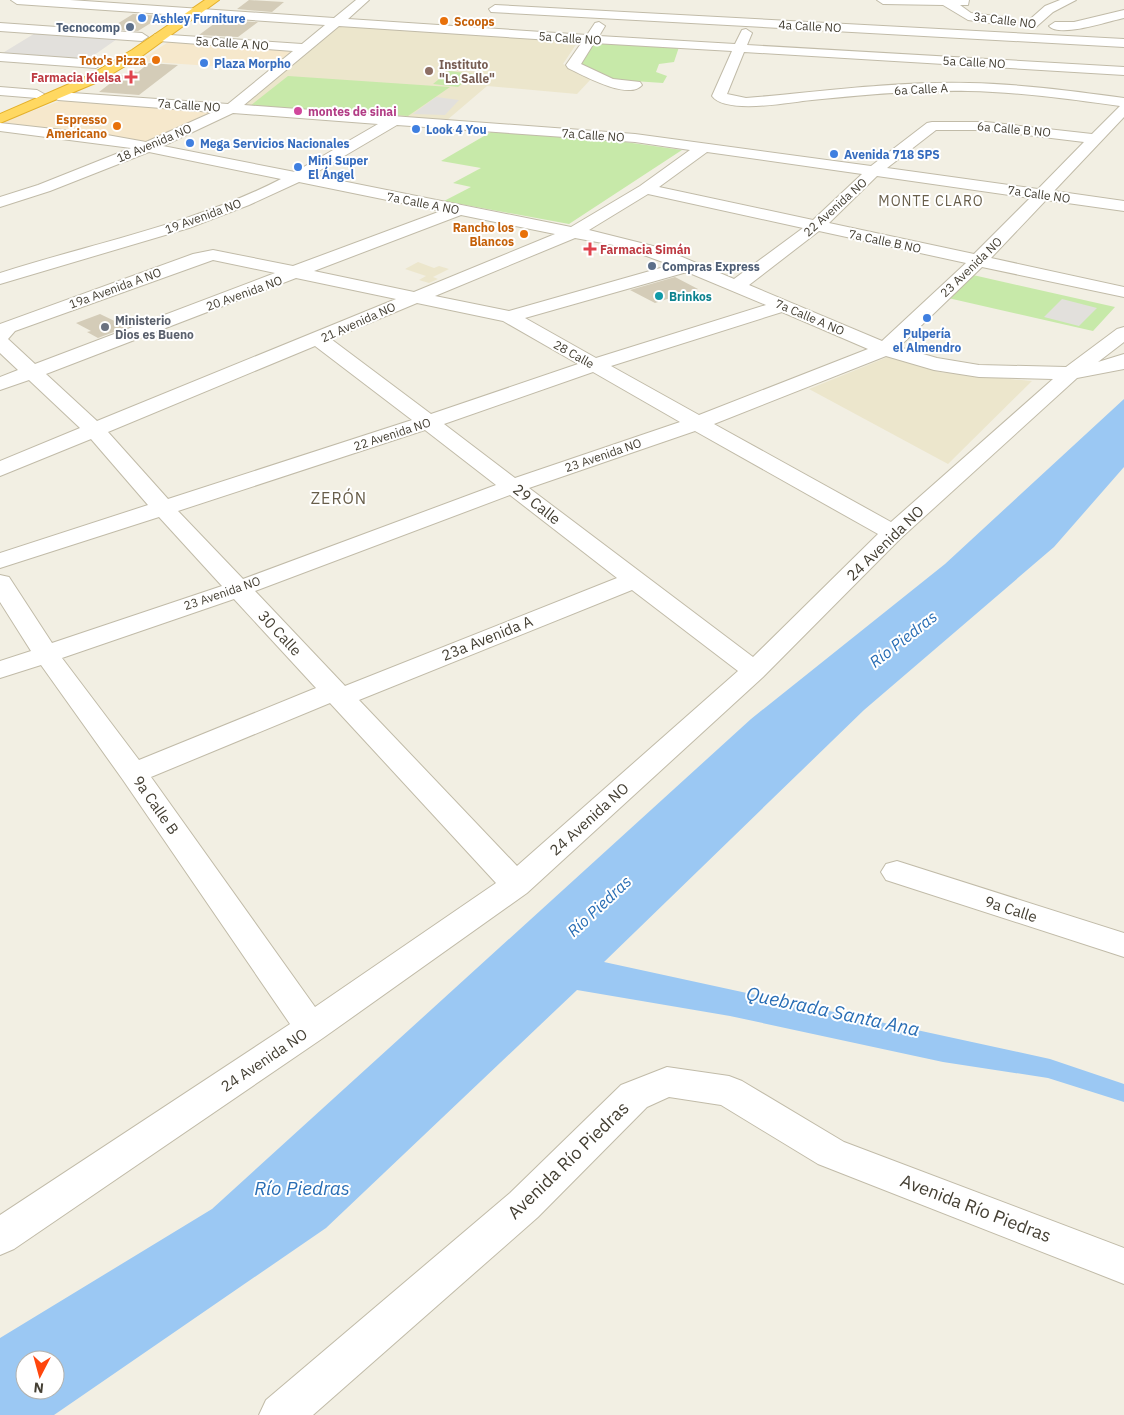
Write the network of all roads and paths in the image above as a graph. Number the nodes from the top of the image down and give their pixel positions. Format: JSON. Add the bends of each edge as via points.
{"nodes":[{"id":1,"x":17,"y":0,"type":"edge"},
{"id":2,"x":213,"y":0,"type":"edge"},
{"id":3,"x":363,"y":0,"type":"edge"},
{"id":4,"x":616,"y":0,"type":"edge"},
{"id":5,"x":884,"y":0,"type":"edge"},
{"id":6,"x":978,"y":0,"type":"edge"},
{"id":7,"x":1070,"y":0,"type":"edge"},
{"id":8,"x":66,"y":2,"type":"edge"},
{"id":9,"x":948,"y":2,"type":"junction"},
{"id":10,"x":499,"y":5,"type":"edge"},
{"id":11,"x":197,"y":6,"type":"edge"},
{"id":12,"x":871,"y":8,"type":"edge"},
{"id":13,"x":181,"y":11,"type":"junction"},
{"id":14,"x":1124,"y":14,"type":"edge"},
{"id":15,"x":606,"y":15,"type":"junction"},
{"id":16,"x":338,"y":21,"type":"junction"},
{"id":17,"x":751,"y":23,"type":"junction"},
{"id":18,"x":1023,"y":23,"type":"junction"},
{"id":19,"x":0,"y":27,"type":"edge"},
{"id":20,"x":855,"y":28,"type":"junction"},
{"id":21,"x":23,"y":29,"type":"junction"},
{"id":22,"x":886,"y":30,"type":"junction"},
{"id":23,"x":475,"y":31,"type":"junction"},
{"id":24,"x":142,"y":37,"type":"junction"},
{"id":25,"x":159,"y":37,"type":"junction"},
{"id":26,"x":590,"y":39,"type":"junction"},
{"id":27,"x":1051,"y":41,"type":"junction"},
{"id":28,"x":0,"y":42,"type":"edge"},
{"id":29,"x":1124,"y":43,"type":"edge"},
{"id":30,"x":305,"y":48,"type":"junction"},
{"id":31,"x":740,"y":48,"type":"junction"},
{"id":32,"x":880,"y":56,"type":"junction"},
{"id":33,"x":0,"y":57,"type":"edge"},
{"id":34,"x":96,"y":64,"type":"junction"},
{"id":35,"x":1049,"y":66,"type":"junction"},
{"id":36,"x":1124,"y":70,"type":"edge"},
{"id":37,"x":636,"y":85,"type":"dead end"},
{"id":38,"x":0,"y":91,"type":"edge"},
{"id":39,"x":54,"y":91,"type":"junction"},
{"id":40,"x":873,"y":91,"type":"junction"},
{"id":41,"x":35,"y":94,"type":"junction"},
{"id":42,"x":1124,"y":102,"type":"edge"},
{"id":43,"x":0,"y":108,"type":"edge"},
{"id":44,"x":232,"y":108,"type":"junction"},
{"id":45,"x":1124,"y":109,"type":"edge"},
{"id":46,"x":0,"y":119,"type":"edge"},
{"id":47,"x":393,"y":121,"type":"junction"},
{"id":48,"x":932,"y":126,"type":"joint"},
{"id":49,"x":0,"y":127,"type":"edge"},
{"id":50,"x":1095,"y":139,"type":"junction"},
{"id":51,"x":148,"y":147,"type":"junction"},
{"id":52,"x":703,"y":148,"type":"junction"},
{"id":53,"x":874,"y":172,"type":"junction"},
{"id":54,"x":298,"y":178,"type":"junction"},
{"id":55,"x":646,"y":189,"type":"junction"},
{"id":56,"x":1042,"y":195,"type":"junction"},
{"id":57,"x":0,"y":202,"type":"edge"},
{"id":58,"x":1124,"y":206,"type":"edge"},
{"id":59,"x":458,"y":210,"type":"junction"},
{"id":60,"x":816,"y":226,"type":"junction"},
{"id":61,"x":574,"y":232,"type":"junction"},
{"id":62,"x":224,"y":256,"type":"joint"},
{"id":63,"x":978,"y":261,"type":"junction"},
{"id":64,"x":688,"y":266,"type":"junction"},
{"id":65,"x":299,"y":272,"type":"junction"},
{"id":66,"x":0,"y":279,"type":"edge"},
{"id":67,"x":736,"y":286,"type":"junction"},
{"id":68,"x":1124,"y":292,"type":"edge"},
{"id":69,"x":415,"y":297,"type":"junction"},
{"id":70,"x":783,"y":306,"type":"junction"},
{"id":71,"x":509,"y":317,"type":"junction"},
{"id":72,"x":1124,"y":332,"type":"edge"},
{"id":73,"x":3,"y":335,"type":"edge"},
{"id":74,"x":319,"y":339,"type":"junction"},
{"id":75,"x":885,"y":349,"type":"junction"},
{"id":76,"x":1124,"y":360,"type":"edge"},
{"id":77,"x":594,"y":364,"type":"junction"},
{"id":78,"x":32,"y":372,"type":"junction"},
{"id":79,"x":1071,"y":373,"type":"junction"},
{"id":80,"x":0,"y":384,"type":"edge"},
{"id":81,"x":429,"y":422,"type":"junction"},
{"id":82,"x":697,"y":423,"type":"junction"},
{"id":83,"x":94,"y":430,"type":"junction"},
{"id":84,"x":0,"y":470,"type":"edge"},
{"id":85,"x":514,"y":486,"type":"junction"},
{"id":86,"x":163,"y":508,"type":"junction"},
{"id":87,"x":893,"y":534,"type":"junction"},
{"id":88,"x":0,"y":561,"type":"edge"},
{"id":89,"x":635,"y":580,"type":"junction"},
{"id":90,"x":0,"y":582,"type":"edge"},
{"id":91,"x":238,"y":589,"type":"junction"},
{"id":92,"x":46,"y":654,"type":"junction"},
{"id":93,"x":0,"y":670,"type":"edge"},
{"id":94,"x":754,"y":671,"type":"junction"},
{"id":95,"x":337,"y":694,"type":"junction"},
{"id":96,"x":134,"y":773,"type":"junction"},
{"id":97,"x":897,"y":872,"type":"dead end"},
{"id":98,"x":516,"y":885,"type":"junction"},
{"id":99,"x":1124,"y":945,"type":"edge"},
{"id":100,"x":312,"y":1028,"type":"junction"},
{"id":101,"x":0,"y":1237,"type":"edge"},
{"id":102,"x":1124,"y":1266,"type":"edge"},
{"id":103,"x":280,"y":1415,"type":"edge"}],
"edges":[{"from":1,"to":8,"type":"street"},
{"from":2,"to":11,"type":"highway"},
{"from":3,"to":16,"type":"street","name":"18 Avenida NO"},
{"from":4,"to":15,"type":"street"},
{"from":5,"to":9,"type":"street"},
{"from":6,"to":9,"type":"street"},
{"from":7,"to":18,"type":"street"},
{"from":8,"to":13,"type":"street"},
{"from":8,"to":21,"type":"street"},
{"from":9,"to":18,"type":"street","name":"3a Calle NO","via":[[968,16]]},
{"from":10,"to":15,"type":"street","name":"4a Calle NO"},
{"from":10,"to":23,"type":"street"},
{"from":11,"to":13,"type":"highway"},
{"from":11,"to":16,"type":"street","name":"5a Calle NO"},
{"from":11,"to":25,"type":"highway"},
{"from":12,"to":20,"type":"street"},
{"from":13,"to":24,"type":"highway"},
{"from":14,"to":18,"type":"street","name":"3a Calle NO","via":[[1068,27]]},
{"from":15,"to":17,"type":"street","name":"4a Calle NO"},
{"from":15,"to":26,"type":"street"},
{"from":16,"to":23,"type":"street","name":"5a Calle NO"},
{"from":16,"to":30,"type":"street","name":"18 Avenida NO"},
{"from":17,"to":20,"type":"street","name":"4a Calle NO"},
{"from":17,"to":31,"type":"street"},
{"from":19,"to":21,"type":"street"},
{"from":20,"to":22,"type":"street","name":"4a Calle NO"},
{"from":21,"to":24,"type":"street"},
{"from":21,"to":28,"type":"street"},
{"from":22,"to":27,"type":"street","name":"4a Calle NO"},
{"from":22,"to":32,"type":"street"},
{"from":23,"to":26,"type":"street","name":"5a Calle NO"},
{"from":24,"to":34,"type":"highway"},
{"from":25,"to":30,"type":"street","name":"5a Calle A NO"},
{"from":25,"to":39,"type":"highway","via":[[95,78]]},
{"from":26,"to":31,"type":"street","name":"5a Calle NO"},
{"from":26,"to":37,"type":"street","via":[[573,65],[610,83]]},
{"from":27,"to":29,"type":"street","name":"4a Calle NO"},
{"from":27,"to":35,"type":"street"},
{"from":30,"to":44,"type":"street","name":"18 Avenida NO"},
{"from":31,"to":32,"type":"street","name":"5a Calle NO"},
{"from":31,"to":40,"type":"street","name":"6a Calle A","via":[[719,96],[728,100],[746,102]]},
{"from":32,"to":35,"type":"street","name":"5a Calle NO"},
{"from":32,"to":40,"type":"street"},
{"from":33,"to":34,"type":"street"},
{"from":34,"to":39,"type":"highway"},
{"from":35,"to":36,"type":"street","name":"5a Calle NO"},
{"from":38,"to":41,"type":"street"},
{"from":39,"to":41,"type":"highway"},
{"from":39,"to":44,"type":"street","name":"7a Calle NO"},
{"from":39,"to":46,"type":"highway"},
{"from":40,"to":42,"type":"street","name":"6a Calle A","via":[[948,87],[1040,92]]},
{"from":41,"to":43,"type":"highway"},
{"from":44,"to":47,"type":"street","name":"7a Calle NO"},
{"from":44,"to":51,"type":"street","name":"18 Avenida NO"},
{"from":45,"to":50,"type":"street","name":"23 Avenida NO"},
{"from":47,"to":52,"type":"street","name":"7a Calle NO","via":[[635,138]]},
{"from":47,"to":54,"type":"street","name":"19 Avenida NO"},
{"from":48,"to":50,"type":"street","name":"6a Calle B NO","via":[[986,126]]},
{"from":48,"to":53,"type":"street","name":"22 Avenida NO"},
{"from":49,"to":51,"type":"street","name":"7a Calle A NO"},
{"from":50,"to":56,"type":"street","name":"23 Avenida NO"},
{"from":51,"to":54,"type":"street","name":"7a Calle A NO"},
{"from":51,"to":57,"type":"street","name":"18 Avenida NO"},
{"from":52,"to":53,"type":"street","name":"7a Calle NO"},
{"from":52,"to":55,"type":"street","name":"21 Avenida NO"},
{"from":53,"to":56,"type":"street","name":"7a Calle NO"},
{"from":53,"to":60,"type":"street","name":"22 Avenida NO"},
{"from":54,"to":59,"type":"street","name":"7a Calle A NO"},
{"from":54,"to":66,"type":"street","name":"19 Avenida NO","via":[[242,203],[146,237]]},
{"from":55,"to":60,"type":"street","name":"7a Calle B NO"},
{"from":55,"to":61,"type":"street","name":"21 Avenida NO"},
{"from":56,"to":58,"type":"street","name":"7a Calle NO"},
{"from":56,"to":63,"type":"street","name":"23 Avenida NO"},
{"from":59,"to":61,"type":"street","name":"7a Calle A NO"},
{"from":59,"to":65,"type":"street","name":"20 Avenida NO"},
{"from":60,"to":63,"type":"street","name":"7a Calle B NO"},
{"from":60,"to":67,"type":"street","name":"22 Avenida NO"},
{"from":61,"to":64,"type":"street","name":"7a Calle A NO","via":[[622,242]]},
{"from":61,"to":69,"type":"street","name":"21 Avenida NO"},
{"from":62,"to":65,"type":"street","name":"28 Calle"},
{"from":62,"to":73,"type":"street","name":"19a Avenida A NO","via":[[199,258]]},
{"from":63,"to":68,"type":"street","name":"7a Calle B NO"},
{"from":63,"to":75,"type":"street","name":"23 Avenida NO"},
{"from":64,"to":67,"type":"street","name":"7a Calle A NO"},
{"from":64,"to":71,"type":"street"},
{"from":65,"to":69,"type":"street","name":"28 Calle"},
{"from":65,"to":78,"type":"street","name":"20 Avenida NO"},
{"from":67,"to":70,"type":"street","name":"7a Calle A NO"},
{"from":69,"to":71,"type":"street","name":"28 Calle"},
{"from":69,"to":74,"type":"street","name":"21 Avenida NO"},
{"from":70,"to":75,"type":"street","name":"7a Calle A NO"},
{"from":70,"to":77,"type":"street","name":"22 Avenida NO"},
{"from":71,"to":77,"type":"street","name":"28 Calle"},
{"from":72,"to":79,"type":"street","name":"24 Avenida NO"},
{"from":73,"to":78,"type":"street","name":"30 Calle"},
{"from":74,"to":81,"type":"street","name":"29 Calle"},
{"from":74,"to":83,"type":"street","name":"21 Avenida NO"},
{"from":75,"to":79,"type":"street","name":"7a Calle A NO","via":[[934,364],[979,371]]},
{"from":75,"to":82,"type":"street","name":"23 Avenida NO"},
{"from":76,"to":79,"type":"street","name":"7a Calle A NO","via":[[1116,365]]},
{"from":77,"to":81,"type":"street","name":"22 Avenida NO"},
{"from":77,"to":82,"type":"street","name":"28 Calle"},
{"from":78,"to":80,"type":"street","name":"20 Avenida NO"},
{"from":78,"to":83,"type":"street","name":"30 Calle"},
{"from":79,"to":87,"type":"street","name":"24 Avenida NO"},
{"from":81,"to":85,"type":"street","name":"29 Calle"},
{"from":81,"to":86,"type":"street","name":"22 Avenida NO"},
{"from":82,"to":85,"type":"street","name":"23 Avenida NO"},
{"from":82,"to":87,"type":"street","name":"28 Calle"},
{"from":83,"to":84,"type":"street","name":"21 Avenida NO"},
{"from":83,"to":86,"type":"street","name":"30 Calle"},
{"from":85,"to":89,"type":"street","name":"29 Calle"},
{"from":85,"to":91,"type":"street","name":"23 Avenida NO"},
{"from":86,"to":88,"type":"street","name":"22 Avenida NO"},
{"from":86,"to":91,"type":"street","name":"30 Calle"},
{"from":87,"to":94,"type":"street","name":"24 Avenida NO"},
{"from":89,"to":94,"type":"street","name":"29 Calle"},
{"from":89,"to":95,"type":"street","name":"23a Avenida A"},
{"from":90,"to":92,"type":"street","name":"9a Calle B"},
{"from":91,"to":92,"type":"street","name":"23 Avenida NO"},
{"from":91,"to":95,"type":"street","name":"30 Calle"},
{"from":92,"to":93,"type":"street","name":"23 Avenida NO"},
{"from":92,"to":96,"type":"street","name":"9a Calle B"},
{"from":94,"to":98,"type":"street","name":"24 Avenida NO"},
{"from":95,"to":96,"type":"street","name":"23a Avenida A"},
{"from":95,"to":98,"type":"street","name":"30 Calle"},
{"from":96,"to":100,"type":"street","name":"9a Calle B"},
{"from":97,"to":99,"type":"street","name":"9a Calle"},
{"from":98,"to":100,"type":"street","name":"24 Avenida NO"},
{"from":100,"to":101,"type":"street","name":"24 Avenida NO"},
{"from":102,"to":103,"type":"street","name":"Avenida Río Piedras","via":[[831,1153],[729,1091],[667,1082],[634,1096],[524,1205]]}]}
